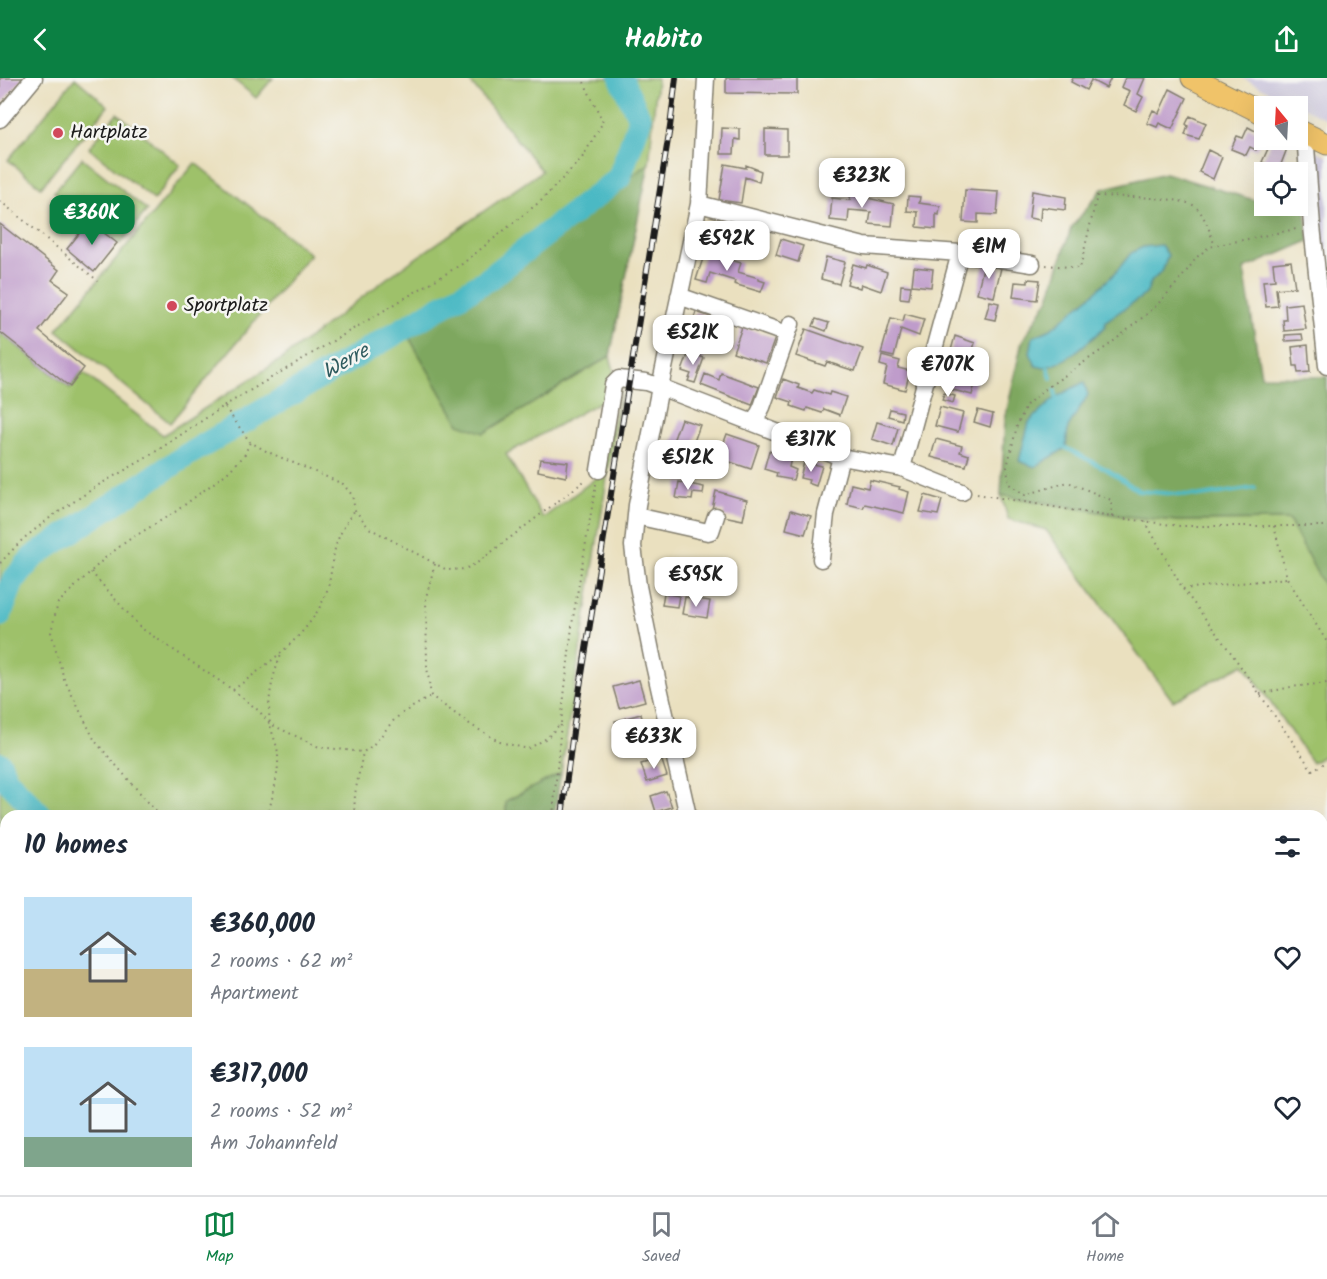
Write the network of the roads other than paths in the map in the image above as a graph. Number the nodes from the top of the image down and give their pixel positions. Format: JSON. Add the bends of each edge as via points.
{"nodes":[{"id":1,"x":34,"y":78,"type":"edge"},
{"id":2,"x":706,"y":78,"type":"edge"},
{"id":3,"x":1192,"y":78,"type":"edge"},
{"id":4,"x":1254,"y":109,"type":"edge"},
{"id":5,"x":0,"y":119,"type":"edge"},
{"id":6,"x":1308,"y":135,"type":"edge"},
{"id":7,"x":1327,"y":144,"type":"edge"},
{"id":8,"x":1303,"y":150,"type":"edge"},
{"id":9,"x":699,"y":204,"type":"junction"},
{"id":10,"x":960,"y":253,"type":"junction"},
{"id":11,"x":1032,"y":264,"type":"road end"},
{"id":12,"x":679,"y":296,"type":"junction"},
{"id":13,"x":1327,"y":366,"type":"edge"},
{"id":14,"x":660,"y":387,"type":"junction"},
{"id":15,"x":754,"y":423,"type":"junction"},
{"id":16,"x":841,"y":457,"type":"junction"},
{"id":17,"x":902,"y":468,"type":"junction"},
{"id":18,"x":599,"y":470,"type":"road end"},
{"id":19,"x":962,"y":492,"type":"road end"},
{"id":20,"x":636,"y":516,"type":"junction"},
{"id":21,"x":716,"y":516,"type":"dead end"},
{"id":22,"x":821,"y":559,"type":"dead end"},
{"id":23,"x":687,"y":810,"type":"edge"}],
"edges":[{"from":1,"to":5,"type":"street"},
{"from":2,"to":9,"type":"street"},
{"from":3,"to":4,"type":"main road"},
{"from":6,"to":7,"type":"main road"},
{"from":8,"to":13,"type":"street"},
{"from":9,"to":10,"type":"street","via":[[864,246]]},
{"from":9,"to":12,"type":"street"},
{"from":10,"to":11,"type":"street"},
{"from":10,"to":17,"type":"street"},
{"from":12,"to":14,"type":"street"},
{"from":12,"to":15,"type":"street","via":[[784,327]]},
{"from":14,"to":15,"type":"street"},
{"from":14,"to":18,"type":"street","via":[[629,379],[619,379],[613,385]]},
{"from":14,"to":20,"type":"street"},
{"from":15,"to":16,"type":"street"},
{"from":16,"to":17,"type":"street"},
{"from":16,"to":22,"type":"street","via":[[826,514]]},
{"from":17,"to":19,"type":"street"},
{"from":20,"to":21,"type":"street","via":[[708,532]]},
{"from":20,"to":23,"type":"street","via":[[633,546],[638,586]]}]}
